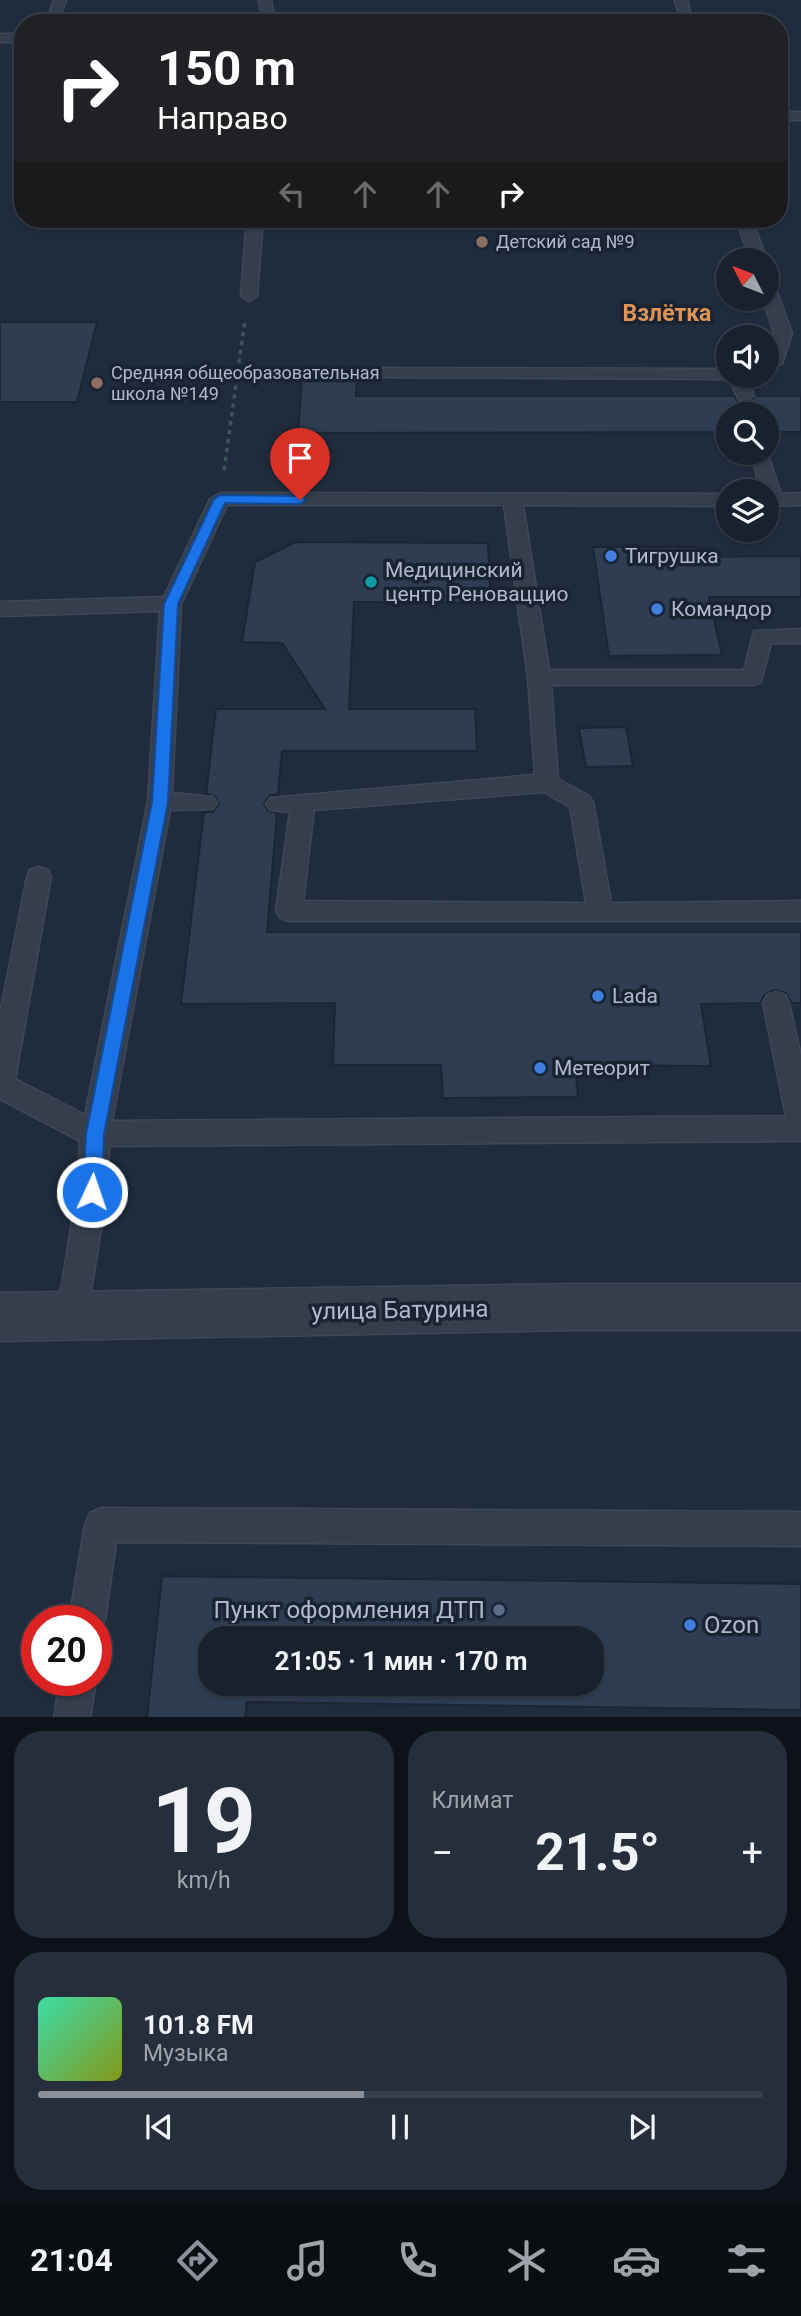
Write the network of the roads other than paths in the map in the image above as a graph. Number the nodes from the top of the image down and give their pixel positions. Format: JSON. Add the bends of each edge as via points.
{"nodes":[{"id":1,"x":254,"y":228,"type":"edge"},
{"id":2,"x":747,"y":228,"type":"edge"},
{"id":3,"x":754,"y":248,"type":"edge"},
{"id":4,"x":248,"y":296,"type":"road end"},
{"id":5,"x":776,"y":312,"type":"edge"},
{"id":6,"x":779,"y":345,"type":"edge"},
{"id":7,"x":372,"y":373,"type":"dead end"},
{"id":8,"x":716,"y":374,"type":"edge"},
{"id":9,"x":742,"y":388,"type":"edge"},
{"id":10,"x":745,"y":396,"type":"dead end"},
{"id":11,"x":801,"y":499,"type":"edge"},
{"id":12,"x":716,"y":500,"type":"edge"},
{"id":13,"x":779,"y":500,"type":"edge"},
{"id":14,"x":513,"y":502,"type":"junction"},
{"id":15,"x":171,"y":604,"type":"junction"},
{"id":16,"x":0,"y":609,"type":"edge"},
{"id":17,"x":801,"y":636,"type":"edge"},
{"id":18,"x":539,"y":678,"type":"junction"},
{"id":19,"x":547,"y":783,"type":"junction"},
{"id":20,"x":160,"y":802,"type":"junction"},
{"id":21,"x":205,"y":803,"type":"dead end"},
{"id":22,"x":278,"y":803,"type":"dead end"},
{"id":23,"x":303,"y":803,"type":"junction"},
{"id":24,"x":39,"y":877,"type":"dead end"},
{"id":25,"x":801,"y":911,"type":"edge"},
{"id":26,"x":600,"y":913,"type":"junction"},
{"id":27,"x":776,"y":1003,"type":"dead end"},
{"id":28,"x":0,"y":1086,"type":"edge"},
{"id":29,"x":801,"y":1119,"type":"edge"},
{"id":30,"x":801,"y":1128,"type":"edge"},
{"id":31,"x":95,"y":1134,"type":"junction"},
{"id":32,"x":801,"y":1307,"type":"edge"},
{"id":33,"x":72,"y":1315,"type":"junction"},
{"id":34,"x":0,"y":1317,"type":"edge"},
{"id":35,"x":801,"y":1529,"type":"edge"},
{"id":36,"x":89,"y":1605,"type":"edge"},
{"id":37,"x":75,"y":1696,"type":"edge"},
{"id":38,"x":72,"y":1717,"type":"edge"}],
"edges":[{"from":1,"to":4,"type":"lane"},
{"from":2,"to":3,"type":"lane"},
{"from":5,"to":6,"type":"lane","via":[[783,333]]},
{"from":7,"to":8,"type":"lane"},
{"from":9,"to":10,"type":"lane"},
{"from":11,"to":13,"type":"lane"},
{"from":12,"to":14,"type":"lane"},
{"from":14,"to":15,"type":"lane","via":[[220,499]]},
{"from":14,"to":18,"type":"lane"},
{"from":15,"to":16,"type":"lane"},
{"from":15,"to":20,"type":"lane"},
{"from":17,"to":18,"type":"lane","via":[[762,636],[754,677]]},
{"from":18,"to":19,"type":"lane"},
{"from":19,"to":23,"type":"lane"},
{"from":19,"to":26,"type":"lane","via":[[581,802]]},
{"from":20,"to":21,"type":"lane"},
{"from":20,"to":31,"type":"lane"},
{"from":22,"to":23,"type":"lane"},
{"from":23,"to":26,"type":"lane","via":[[289,911]]},
{"from":24,"to":28,"type":"lane"},
{"from":25,"to":26,"type":"lane","via":[[761,922]]},
{"from":27,"to":29,"type":"lane"},
{"from":28,"to":31,"type":"lane"},
{"from":30,"to":31,"type":"lane"},
{"from":31,"to":33,"type":"lane","via":[[92,1192]]},
{"from":32,"to":33,"type":"street","name":"улица Батурина"},
{"from":33,"to":34,"type":"street","name":"улица Батурина"},
{"from":35,"to":36,"type":"lane","via":[[102,1525]]},
{"from":37,"to":38,"type":"lane"}]}
